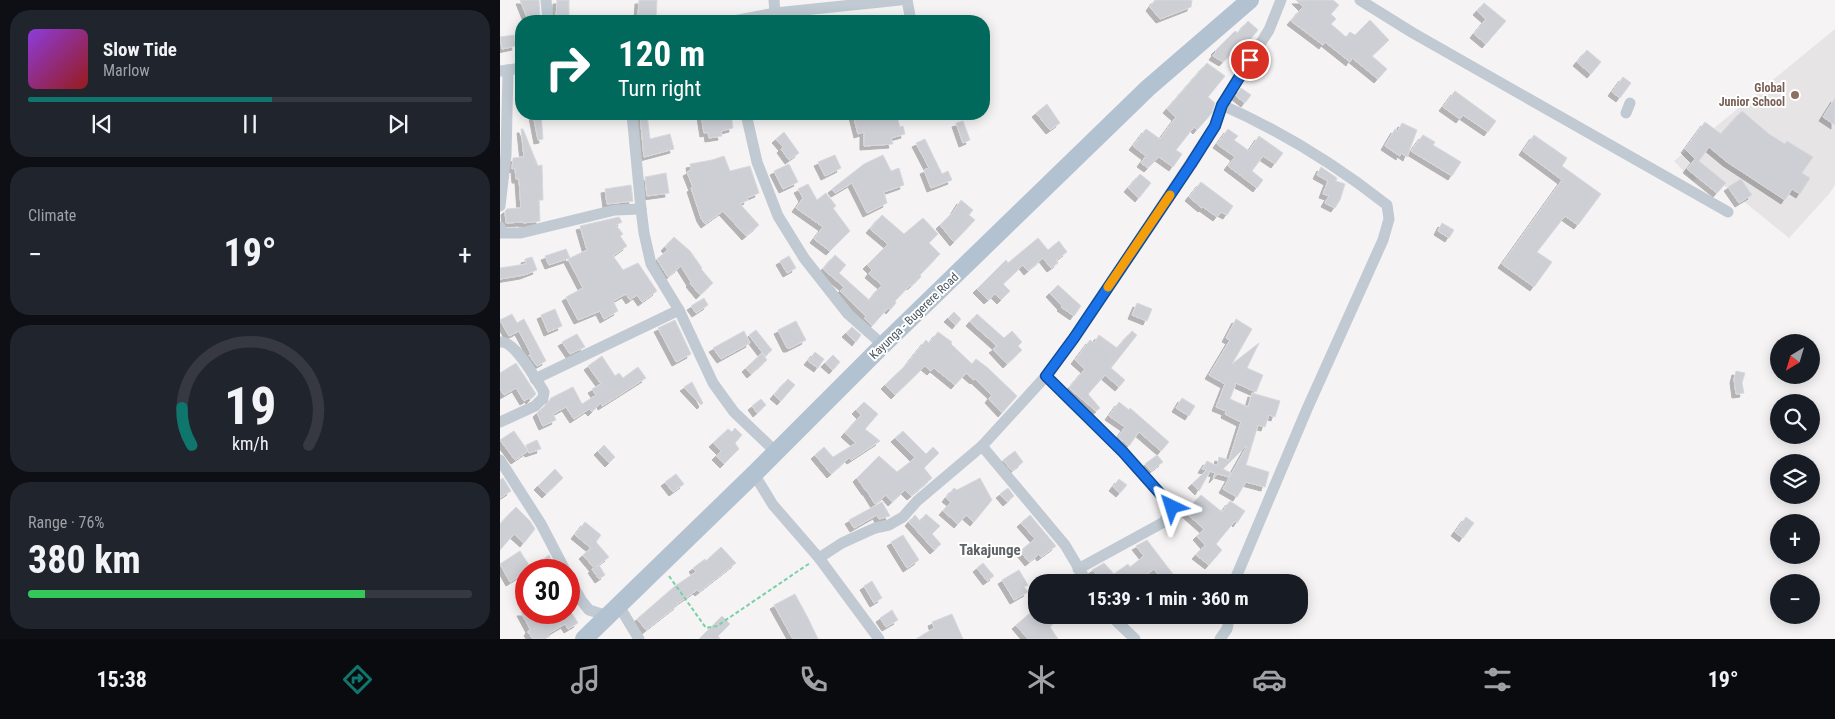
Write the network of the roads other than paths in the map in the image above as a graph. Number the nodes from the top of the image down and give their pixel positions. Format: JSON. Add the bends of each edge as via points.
{"nodes":[{"id":1,"x":546,"y":0,"type":"edge"},
{"id":2,"x":774,"y":0,"type":"edge"},
{"id":3,"x":900,"y":0,"type":"edge"},
{"id":4,"x":907,"y":0,"type":"edge"},
{"id":5,"x":1250,"y":0,"type":"edge"},
{"id":6,"x":1281,"y":0,"type":"edge"},
{"id":7,"x":1360,"y":0,"type":"edge"},
{"id":8,"x":775,"y":13,"type":"junction"},
{"id":9,"x":547,"y":15,"type":"edge"},
{"id":10,"x":765,"y":15,"type":"edge"},
{"id":11,"x":910,"y":15,"type":"edge"},
{"id":12,"x":504,"y":70,"type":"edge"},
{"id":13,"x":1222,"y":105,"type":"junction"},
{"id":14,"x":633,"y":120,"type":"edge"},
{"id":15,"x":747,"y":120,"type":"edge"},
{"id":16,"x":500,"y":206,"type":"edge"},
{"id":17,"x":641,"y":209,"type":"junction"},
{"id":18,"x":1728,"y":212,"type":"dead end"},
{"id":19,"x":500,"y":227,"type":"edge"},
{"id":20,"x":679,"y":310,"type":"junction"},
{"id":21,"x":500,"y":342,"type":"edge"},
{"id":22,"x":883,"y":345,"type":"junction"},
{"id":23,"x":1046,"y":376,"type":"junction"},
{"id":24,"x":535,"y":378,"type":"junction"},
{"id":25,"x":500,"y":422,"type":"edge"},
{"id":26,"x":982,"y":446,"type":"junction"},
{"id":27,"x":776,"y":452,"type":"junction"},
{"id":28,"x":500,"y":460,"type":"edge"},
{"id":29,"x":754,"y":474,"type":"junction"},
{"id":30,"x":818,"y":558,"type":"junction"},
{"id":31,"x":559,"y":559,"type":"edge"},
{"id":32,"x":1078,"y":569,"type":"junction"},
{"id":33,"x":1081,"y":574,"type":"edge"},
{"id":34,"x":1237,"y":574,"type":"edge"},
{"id":35,"x":580,"y":598,"type":"edge"},
{"id":36,"x":613,"y":611,"type":"junction"},
{"id":37,"x":1119,"y":624,"type":"edge"},
{"id":38,"x":1228,"y":624,"type":"edge"},
{"id":39,"x":584,"y":639,"type":"edge"},
{"id":40,"x":639,"y":639,"type":"edge"},
{"id":41,"x":879,"y":639,"type":"edge"},
{"id":42,"x":1135,"y":639,"type":"edge"},
{"id":43,"x":1220,"y":639,"type":"edge"}],
"edges":[{"from":1,"to":9,"type":"street"},
{"from":2,"to":8,"type":"street"},
{"from":3,"to":8,"type":"street"},
{"from":4,"to":11,"type":"street"},
{"from":5,"to":22,"type":"main road","name":"Kayunga - Bugerere Road","via":[[1148,88]]},
{"from":6,"to":13,"type":"street","via":[[1269,30]]},
{"from":7,"to":18,"type":"street"},
{"from":8,"to":10,"type":"street"},
{"from":12,"to":16,"type":"street","via":[[506,155]]},
{"from":13,"to":23,"type":"street","via":[[1215,126],[1191,164]]},
{"from":13,"to":34,"type":"street","via":[[1260,122],[1352,178],[1386,205],[1389,219],[1384,240],[1307,409]]},
{"from":14,"to":17,"type":"street"},
{"from":15,"to":22,"type":"street","via":[[757,162],[778,216],[804,258],[848,314]]},
{"from":17,"to":19,"type":"street","via":[[615,210],[521,233],[502,233]]},
{"from":17,"to":20,"type":"street","via":[[652,264]]},
{"from":20,"to":24,"type":"street"},
{"from":20,"to":27,"type":"street","via":[[724,400]]},
{"from":21,"to":24,"type":"street","via":[[510,344]]},
{"from":22,"to":27,"type":"main road","name":"Kayunga - Bugerere Road"},
{"from":23,"to":26,"type":"street"},
{"from":23,"to":32,"type":"street","via":[[1123,452],[1172,507],[1164,522]]},
{"from":24,"to":25,"type":"street","via":[[544,392],[541,402]]},
{"from":26,"to":30,"type":"street","via":[[903,516]]},
{"from":26,"to":32,"type":"street","via":[[1065,545]]},
{"from":27,"to":29,"type":"main road","name":"Kayunga - Bugerere Road"},
{"from":28,"to":31,"type":"street"},
{"from":29,"to":30,"type":"street","via":[[773,505]]},
{"from":29,"to":36,"type":"main road","name":"Kayunga - Bugerere Road"},
{"from":30,"to":41,"type":"street"},
{"from":32,"to":33,"type":"street"},
{"from":35,"to":36,"type":"street","via":[[589,610]]},
{"from":36,"to":39,"type":"main road","name":"Kayunga - Bugerere Road"},
{"from":36,"to":40,"type":"street"},
{"from":37,"to":42,"type":"street"},
{"from":38,"to":43,"type":"street"}]}
